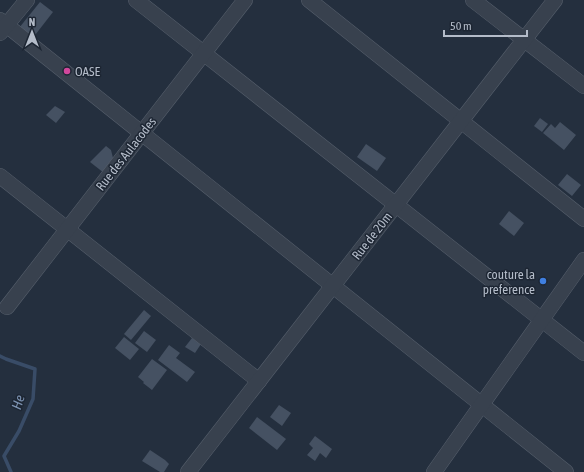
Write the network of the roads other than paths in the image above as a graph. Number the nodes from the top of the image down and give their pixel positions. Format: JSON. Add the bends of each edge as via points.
{"nodes":[{"id":1,"x":27,"y":0,"type":"edge"},
{"id":2,"x":136,"y":0,"type":"edge"},
{"id":3,"x":245,"y":0,"type":"edge"},
{"id":4,"x":309,"y":0,"type":"edge"},
{"id":5,"x":473,"y":0,"type":"edge"},
{"id":6,"x":556,"y":0,"type":"edge"},
{"id":7,"x":2,"y":26,"type":"edge"},
{"id":8,"x":524,"y":40,"type":"junction"},
{"id":9,"x":204,"y":53,"type":"junction"},
{"id":10,"x":584,"y":86,"type":"edge"},
{"id":11,"x":462,"y":121,"type":"junction"},
{"id":12,"x":142,"y":133,"type":"junction"},
{"id":13,"x":0,"y":176,"type":"edge"},
{"id":14,"x":396,"y":205,"type":"junction"},
{"id":15,"x":584,"y":219,"type":"edge"},
{"id":16,"x":67,"y":229,"type":"junction"},
{"id":17,"x":584,"y":260,"type":"edge"},
{"id":18,"x":333,"y":286,"type":"junction"},
{"id":19,"x":7,"y":308,"type":"dead end"},
{"id":20,"x":542,"y":320,"type":"junction"},
{"id":21,"x":584,"y":353,"type":"edge"},
{"id":22,"x":259,"y":380,"type":"junction"},
{"id":23,"x":482,"y":405,"type":"junction"},
{"id":24,"x":188,"y":472,"type":"edge"},
{"id":25,"x":434,"y":472,"type":"edge"},
{"id":26,"x":566,"y":472,"type":"edge"}],
"edges":[{"from":1,"to":7,"type":"street"},
{"from":2,"to":9,"type":"street"},
{"from":3,"to":9,"type":"street","name":"Rue des Aulacodes"},
{"from":4,"to":11,"type":"street"},
{"from":5,"to":8,"type":"street"},
{"from":6,"to":8,"type":"street","name":"Rue de 20m"},
{"from":7,"to":12,"type":"street"},
{"from":8,"to":10,"type":"street"},
{"from":8,"to":11,"type":"street","name":"Rue de 20m"},
{"from":9,"to":12,"type":"street","name":"Rue des Aulacodes"},
{"from":9,"to":14,"type":"street"},
{"from":11,"to":14,"type":"street","name":"Rue de 20m"},
{"from":11,"to":15,"type":"street"},
{"from":12,"to":16,"type":"street","name":"Rue des Aulacodes"},
{"from":12,"to":18,"type":"street"},
{"from":13,"to":16,"type":"street"},
{"from":14,"to":18,"type":"street","name":"Rue de 20m"},
{"from":14,"to":20,"type":"street"},
{"from":16,"to":19,"type":"street","name":"Rue des Aulacodes"},
{"from":16,"to":22,"type":"street"},
{"from":17,"to":20,"type":"street"},
{"from":18,"to":22,"type":"street","name":"Rue de 20m"},
{"from":18,"to":23,"type":"street"},
{"from":20,"to":21,"type":"street"},
{"from":20,"to":23,"type":"street"},
{"from":22,"to":24,"type":"street","name":"Rue de 20m"},
{"from":23,"to":25,"type":"street"},
{"from":23,"to":26,"type":"street"}]}
